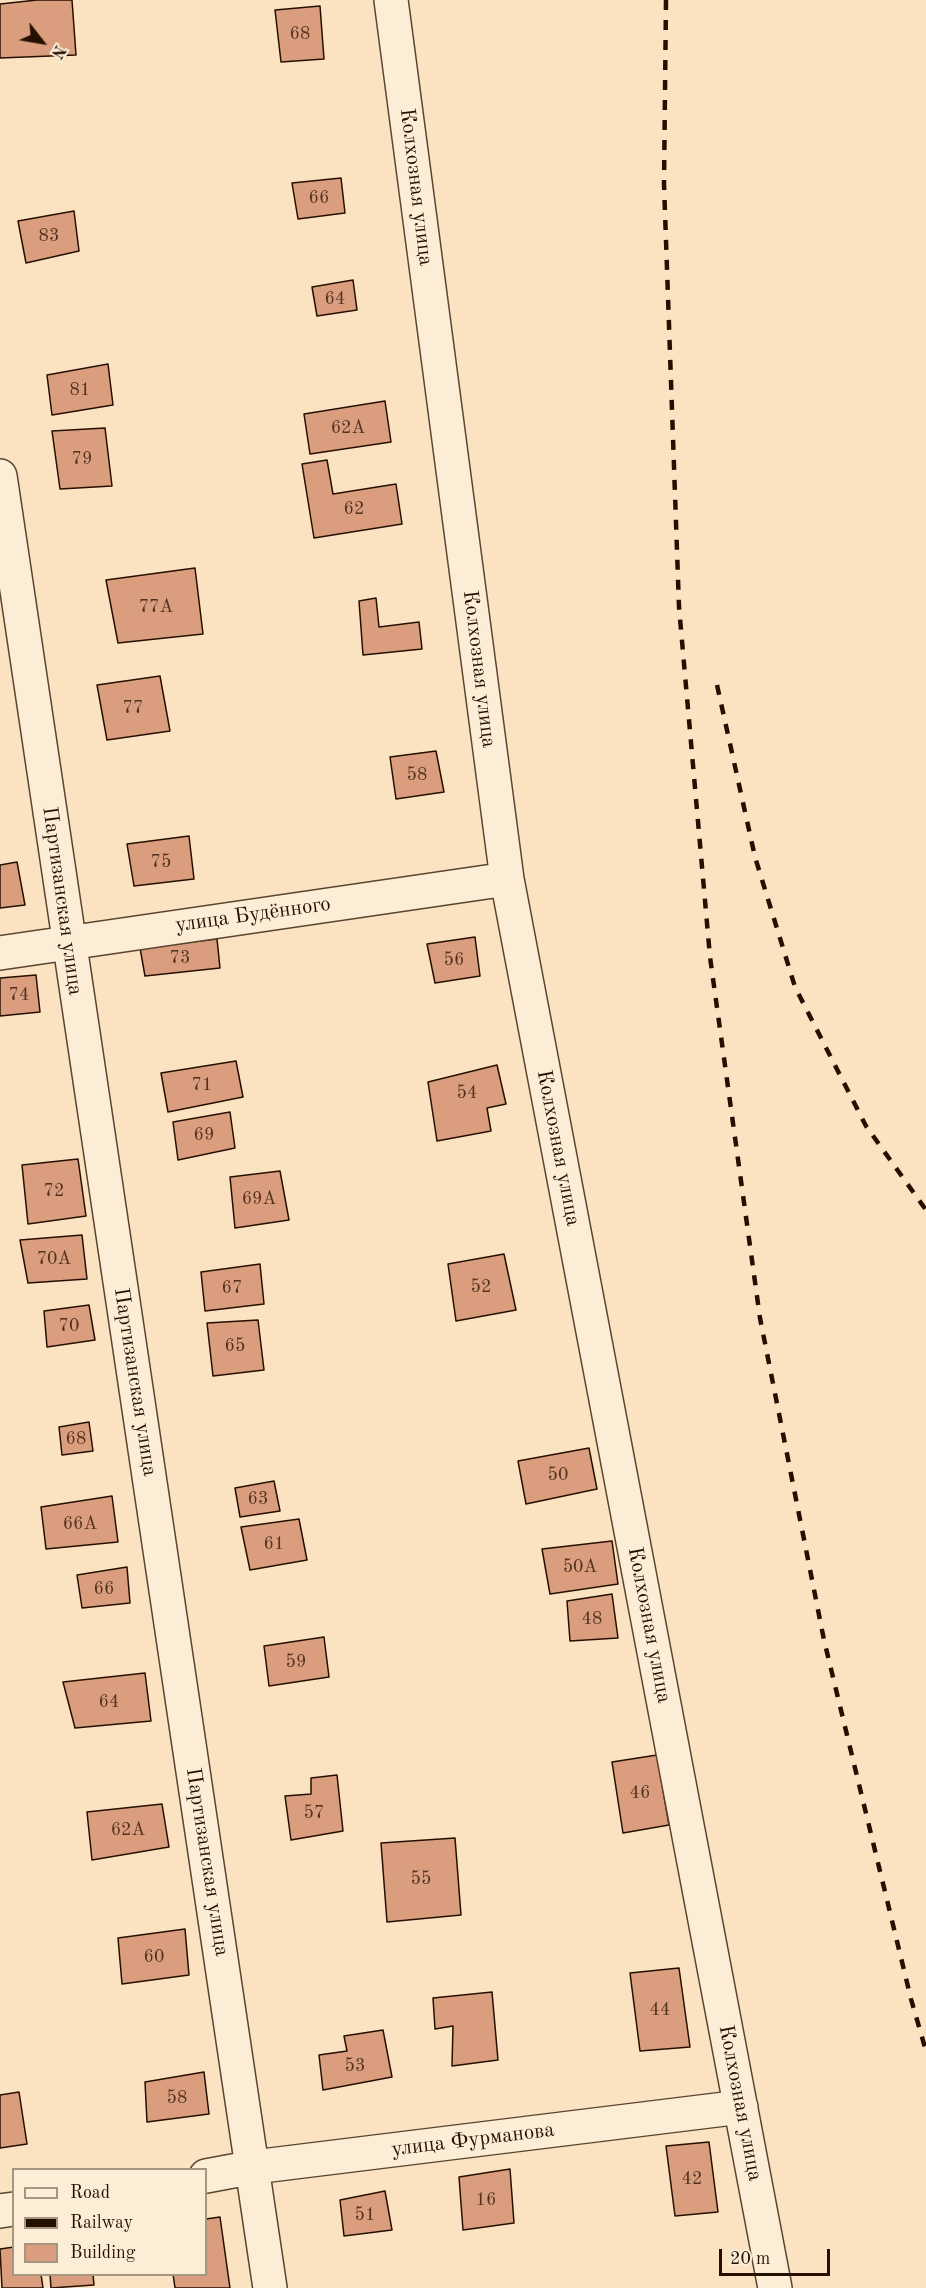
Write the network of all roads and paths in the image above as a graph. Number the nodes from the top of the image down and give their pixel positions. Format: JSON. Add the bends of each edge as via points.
{"nodes":[{"id":1,"x":392,"y":0,"type":"edge"},
{"id":2,"x":0,"y":476,"type":"edge"},
{"id":3,"x":507,"y":879,"type":"junction"},
{"id":4,"x":68,"y":942,"type":"junction"},
{"id":5,"x":0,"y":953,"type":"edge"},
{"id":6,"x":741,"y":2107,"type":"junction"},
{"id":7,"x":254,"y":2167,"type":"junction"},
{"id":8,"x":207,"y":2176,"type":"edge"},
{"id":9,"x":270,"y":2288,"type":"edge"},
{"id":10,"x":775,"y":2288,"type":"edge"}],
"edges":[{"from":1,"to":3,"type":"street","name":"Колхозная улица"},
{"from":2,"to":4,"type":"street","name":"Партизанская улица"},
{"from":3,"to":4,"type":"street","name":"улица Будённого"},
{"from":3,"to":6,"type":"street","name":"Колхозная улица"},
{"from":4,"to":5,"type":"street","name":"улица Будённого"},
{"from":4,"to":7,"type":"street","name":"Партизанская улица"},
{"from":6,"to":7,"type":"street","name":"улица Фурманова"},
{"from":6,"to":10,"type":"street","name":"Колхозная улица"},
{"from":7,"to":8,"type":"street","name":"улица Фурманова"},
{"from":7,"to":9,"type":"street","name":"Партизанская улица"}]}
